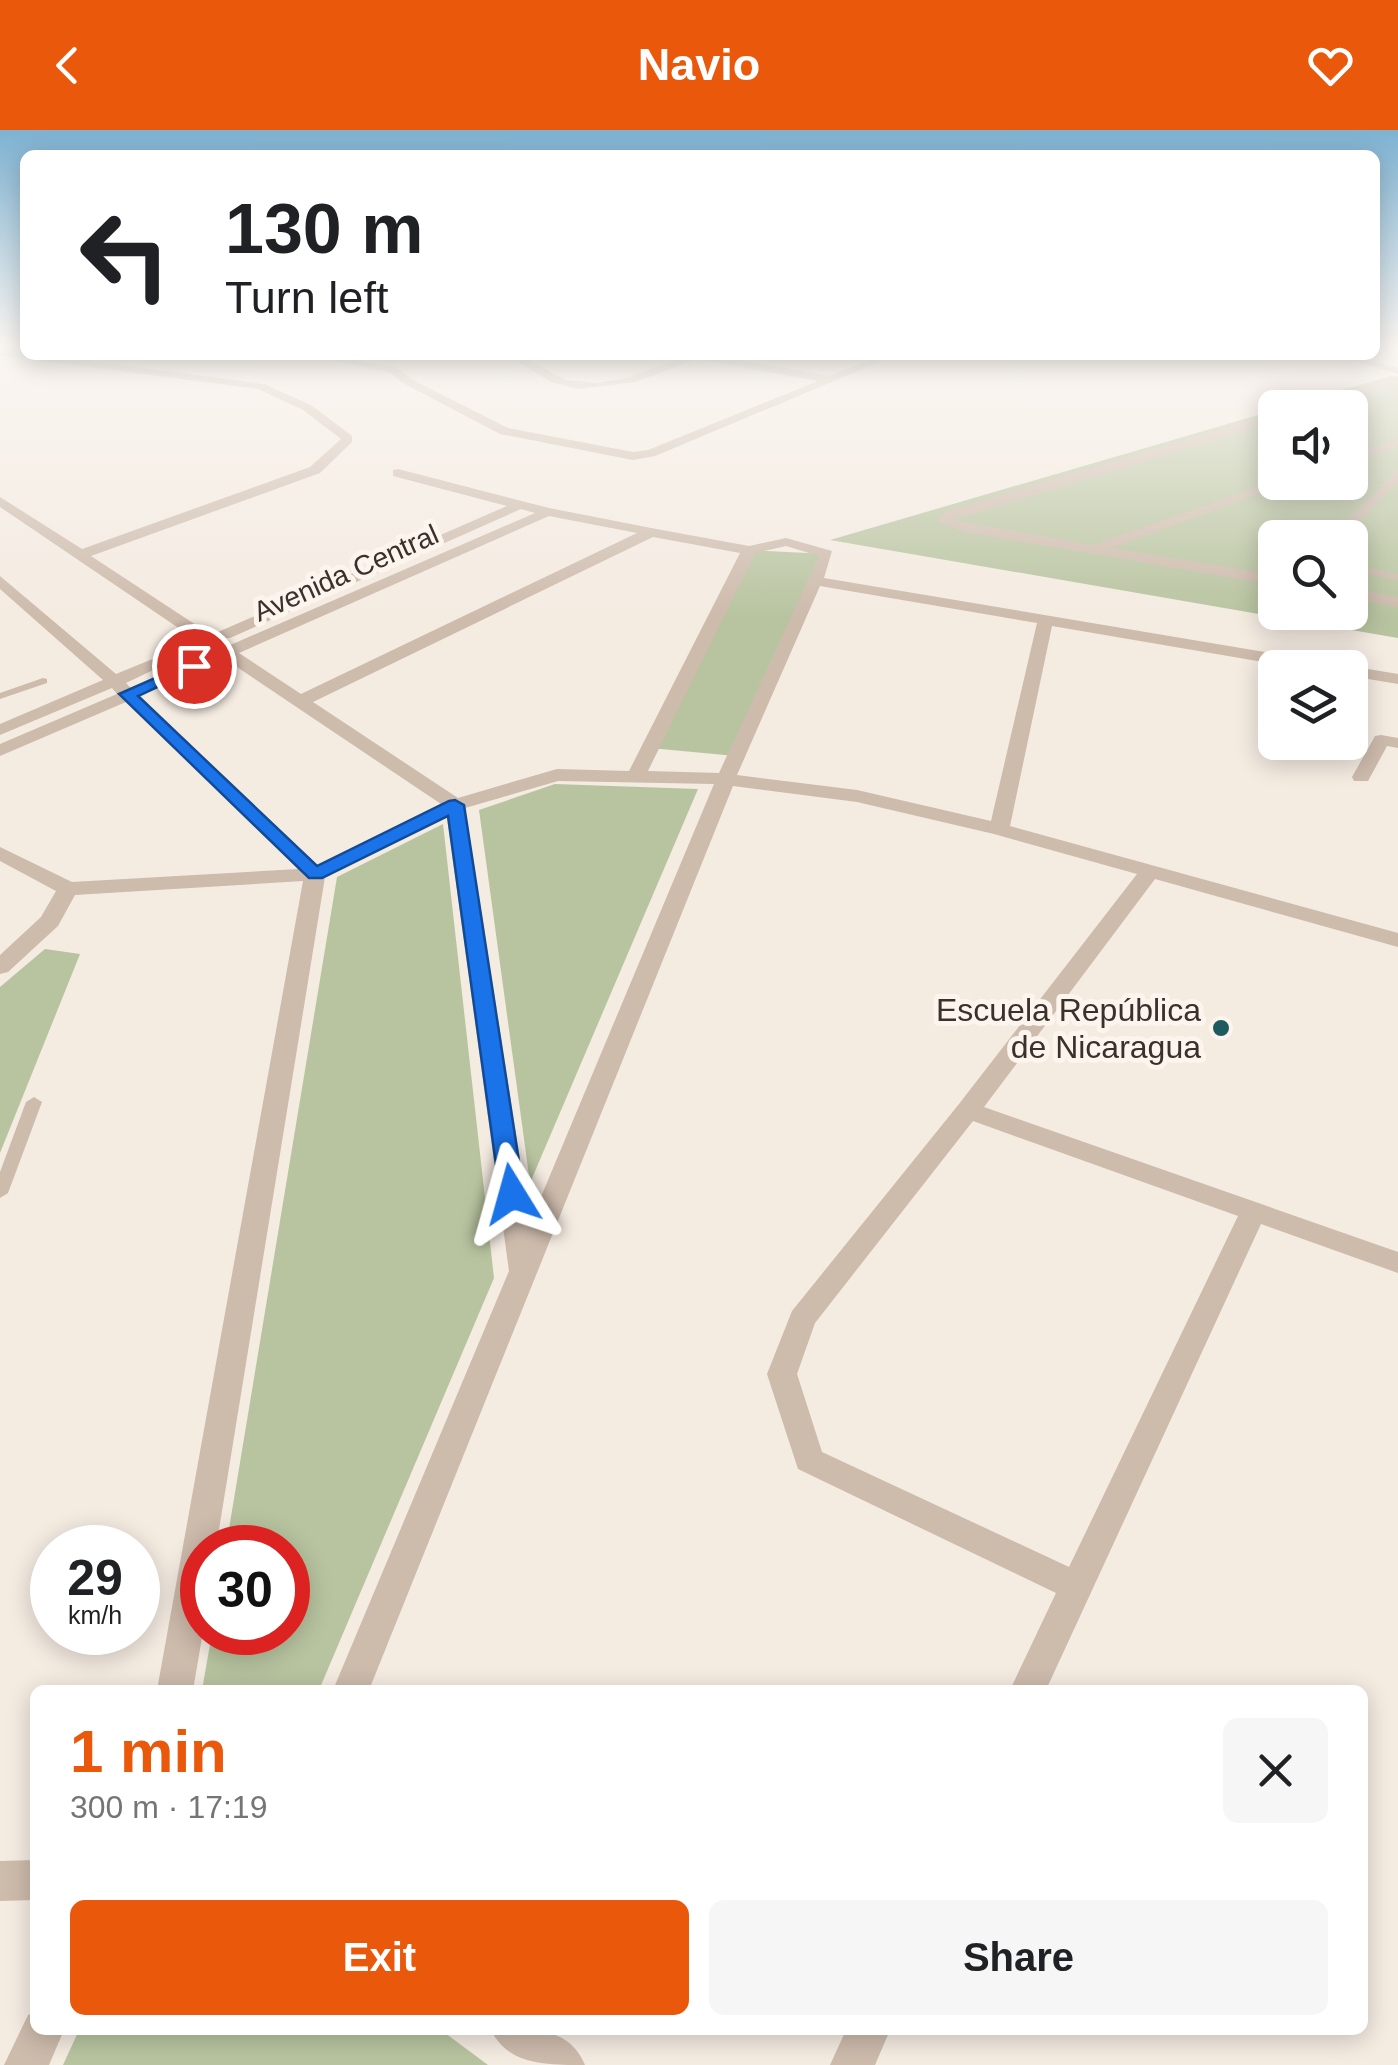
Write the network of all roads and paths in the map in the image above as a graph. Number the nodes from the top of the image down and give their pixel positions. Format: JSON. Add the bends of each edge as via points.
{"nodes":[{"id":1,"x":346,"y":437,"type":"edge"},
{"id":2,"x":533,"y":437,"type":"edge"},
{"id":3,"x":690,"y":437,"type":"edge"},
{"id":4,"x":1209,"y":437,"type":"edge"},
{"id":5,"x":1398,"y":443,"type":"edge"},
{"id":6,"x":1368,"y":453,"type":"edge"},
{"id":7,"x":1398,"y":473,"type":"edge"},
{"id":8,"x":398,"y":474,"type":"dead end"},
{"id":9,"x":1258,"y":491,"type":"edge"},
{"id":10,"x":0,"y":502,"type":"edge"},
{"id":11,"x":522,"y":504,"type":"junction"},
{"id":12,"x":548,"y":512,"type":"junction"},
{"id":13,"x":1353,"y":520,"type":"edge"},
{"id":14,"x":651,"y":532,"type":"junction"},
{"id":15,"x":749,"y":550,"type":"junction"},
{"id":16,"x":1092,"y":550,"type":"junction"},
{"id":17,"x":82,"y":554,"type":"junction"},
{"id":18,"x":1368,"y":571,"type":"edge"},
{"id":19,"x":1258,"y":577,"type":"edge"},
{"id":20,"x":1398,"y":577,"type":"edge"},
{"id":21,"x":815,"y":580,"type":"junction"},
{"id":22,"x":3,"y":588,"type":"edge"},
{"id":23,"x":1368,"y":596,"type":"edge"},
{"id":24,"x":1398,"y":602,"type":"edge"},
{"id":25,"x":1046,"y":619,"type":"junction"},
{"id":26,"x":219,"y":647,"type":"junction"},
{"id":27,"x":1258,"y":656,"type":"edge"},
{"id":28,"x":1368,"y":674,"type":"edge"},
{"id":29,"x":1398,"y":679,"type":"edge"},
{"id":30,"x":43,"y":682,"type":"dead end"},
{"id":31,"x":120,"y":688,"type":"junction"},
{"id":32,"x":0,"y":696,"type":"edge"},
{"id":33,"x":301,"y":701,"type":"junction"},
{"id":34,"x":0,"y":730,"type":"edge"},
{"id":35,"x":1398,"y":744,"type":"edge"},
{"id":36,"x":0,"y":751,"type":"edge"},
{"id":37,"x":636,"y":776,"type":"junction"},
{"id":38,"x":1361,"y":777,"type":"dead end"},
{"id":39,"x":726,"y":778,"type":"junction"},
{"id":40,"x":455,"y":805,"type":"junction"},
{"id":41,"x":999,"y":829,"type":"junction"},
{"id":42,"x":0,"y":853,"type":"edge"},
{"id":43,"x":1149,"y":872,"type":"junction"},
{"id":44,"x":315,"y":874,"type":"junction"},
{"id":45,"x":68,"y":889,"type":"junction"},
{"id":46,"x":1398,"y":940,"type":"edge"},
{"id":47,"x":0,"y":967,"type":"edge"},
{"id":48,"x":34,"y":1102,"type":"dead end"},
{"id":49,"x":968,"y":1110,"type":"junction"},
{"id":50,"x":0,"y":1193,"type":"edge"},
{"id":51,"x":1253,"y":1212,"type":"junction"},
{"id":52,"x":1398,"y":1263,"type":"edge"},
{"id":53,"x":523,"y":1271,"type":"junction"},
{"id":54,"x":1077,"y":1587,"type":"junction"},
{"id":55,"x":176,"y":1685,"type":"edge"},
{"id":56,"x":353,"y":1685,"type":"edge"},
{"id":57,"x":1030,"y":1685,"type":"edge"},
{"id":58,"x":30,"y":1880,"type":"edge"},
{"id":59,"x":0,"y":1881,"type":"edge"},
{"id":60,"x":41,"y":2035,"type":"edge"},
{"id":61,"x":519,"y":2035,"type":"edge"},
{"id":62,"x":866,"y":2035,"type":"edge"},
{"id":63,"x":26,"y":2065,"type":"edge"},
{"id":64,"x":563,"y":2065,"type":"edge"},
{"id":65,"x":852,"y":2065,"type":"edge"}],
"edges":[{"from":1,"to":17,"type":"street","via":[[315,470]]},
{"from":2,"to":3,"type":"street","via":[[611,454],[651,453]]},
{"from":4,"to":16,"type":"street","via":[[945,518],[964,528]]},
{"from":5,"to":6,"type":"street"},
{"from":7,"to":13,"type":"street"},
{"from":8,"to":11,"type":"street"},
{"from":9,"to":16,"type":"street"},
{"from":10,"to":17,"type":"street"},
{"from":11,"to":12,"type":"street"},
{"from":11,"to":26,"type":"street"},
{"from":12,"to":14,"type":"street"},
{"from":12,"to":26,"type":"street","name":"Avenida Central"},
{"from":14,"to":15,"type":"street"},
{"from":14,"to":33,"type":"street"},
{"from":15,"to":21,"type":"street","via":[[786,542],[827,554]]},
{"from":15,"to":37,"type":"street"},
{"from":16,"to":19,"type":"street"},
{"from":17,"to":26,"type":"street"},
{"from":18,"to":20,"type":"lane"},
{"from":21,"to":25,"type":"street"},
{"from":21,"to":39,"type":"street"},
{"from":22,"to":31,"type":"street"},
{"from":23,"to":24,"type":"street"},
{"from":25,"to":27,"type":"street"},
{"from":25,"to":41,"type":"street"},
{"from":26,"to":31,"type":"street","name":"Avenida Central"},
{"from":26,"to":33,"type":"street"},
{"from":28,"to":29,"type":"street"},
{"from":30,"to":32,"type":"lane"},
{"from":31,"to":34,"type":"street"},
{"from":31,"to":36,"type":"street","name":"Avenida Central"},
{"from":31,"to":44,"type":"street"},
{"from":33,"to":40,"type":"street"},
{"from":35,"to":38,"type":"street","via":[[1381,740]]},
{"from":37,"to":39,"type":"street"},
{"from":37,"to":40,"type":"street","via":[[557,774]]},
{"from":39,"to":41,"type":"street","via":[[857,796]]},
{"from":39,"to":53,"type":"street"},
{"from":40,"to":44,"type":"street"},
{"from":40,"to":53,"type":"street"},
{"from":41,"to":43,"type":"street"},
{"from":42,"to":45,"type":"street"},
{"from":43,"to":46,"type":"street"},
{"from":43,"to":49,"type":"street"},
{"from":44,"to":45,"type":"street"},
{"from":44,"to":55,"type":"street"},
{"from":45,"to":47,"type":"street","via":[[50,921]]},
{"from":48,"to":50,"type":"lane"},
{"from":49,"to":51,"type":"street"},
{"from":49,"to":54,"type":"street","via":[[802,1319],[782,1374],[809,1460]]},
{"from":51,"to":52,"type":"street"},
{"from":51,"to":54,"type":"street"},
{"from":53,"to":56,"type":"street"},
{"from":54,"to":57,"type":"street"},
{"from":58,"to":59,"type":"street"},
{"from":60,"to":63,"type":"street"},
{"from":61,"to":64,"type":"street"},
{"from":62,"to":65,"type":"street"}]}
